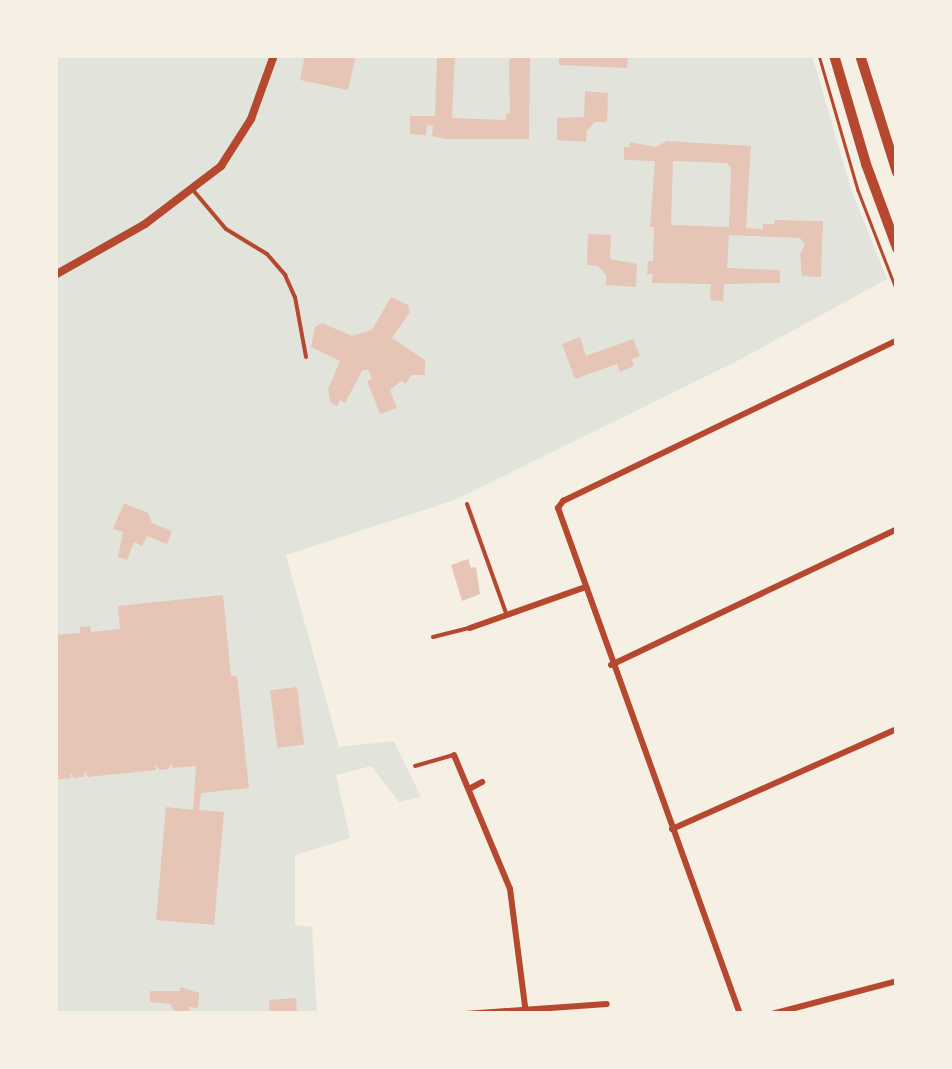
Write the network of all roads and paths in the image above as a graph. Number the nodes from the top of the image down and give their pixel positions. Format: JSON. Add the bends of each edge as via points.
{"nodes":[{"id":1,"x":274,"y":55,"type":"edge"},
{"id":2,"x":819,"y":55,"type":"edge"},
{"id":3,"x":834,"y":55,"type":"edge"},
{"id":4,"x":860,"y":55,"type":"edge"},
{"id":5,"x":897,"y":172,"type":"edge"},
{"id":6,"x":194,"y":190,"type":"junction"},
{"id":7,"x":897,"y":214,"type":"edge"},
{"id":8,"x":885,"y":220,"type":"junction"},
{"id":9,"x":897,"y":248,"type":"edge"},
{"id":10,"x":55,"y":275,"type":"edge"},
{"id":11,"x":897,"y":291,"type":"edge"},
{"id":12,"x":897,"y":340,"type":"edge"},
{"id":13,"x":306,"y":357,"type":"dead end"},
{"id":14,"x":467,"y":504,"type":"dead end"},
{"id":15,"x":897,"y":529,"type":"edge"},
{"id":16,"x":583,"y":588,"type":"junction"},
{"id":17,"x":508,"y":617,"type":"junction"},
{"id":18,"x":470,"y":628,"type":"joint"},
{"id":19,"x":434,"y":637,"type":"dead end"},
{"id":20,"x":611,"y":664,"type":"junction"},
{"id":21,"x":897,"y":729,"type":"edge"},
{"id":22,"x":454,"y":755,"type":"joint"},
{"id":23,"x":414,"y":766,"type":"dead end"},
{"id":24,"x":482,"y":782,"type":"dead end"},
{"id":25,"x":469,"y":789,"type":"junction"},
{"id":26,"x":672,"y":829,"type":"junction"},
{"id":27,"x":897,"y":981,"type":"edge"},
{"id":28,"x":607,"y":1004,"type":"dead end"},
{"id":29,"x":525,"y":1012,"type":"edge"},
{"id":30,"x":464,"y":1014,"type":"edge"},
{"id":31,"x":740,"y":1014,"type":"edge"},
{"id":32,"x":772,"y":1014,"type":"edge"}],
"edges":[{"from":1,"to":6,"type":"street","via":[[232,154]]},
{"from":2,"to":11,"type":"path","via":[[858,190]]},
{"from":3,"to":8,"type":"main road"},
{"from":4,"to":5,"type":"main road"},
{"from":6,"to":10,"type":"street"},
{"from":6,"to":13,"type":"lane","via":[[226,229],[285,275]]},
{"from":7,"to":8,"type":"main road"},
{"from":8,"to":9,"type":"main road"},
{"from":12,"to":16,"type":"street","via":[[564,501],[558,508]]},
{"from":14,"to":17,"type":"lane"},
{"from":15,"to":20,"type":"street"},
{"from":16,"to":17,"type":"street"},
{"from":16,"to":20,"type":"street"},
{"from":17,"to":18,"type":"street"},
{"from":18,"to":19,"type":"lane"},
{"from":20,"to":26,"type":"street"},
{"from":21,"to":26,"type":"street"},
{"from":22,"to":23,"type":"lane"},
{"from":22,"to":25,"type":"street"},
{"from":24,"to":25,"type":"street"},
{"from":25,"to":29,"type":"street","via":[[510,889]]},
{"from":26,"to":31,"type":"street"},
{"from":27,"to":32,"type":"street"},
{"from":28,"to":29,"type":"street"},
{"from":29,"to":30,"type":"street"}]}
